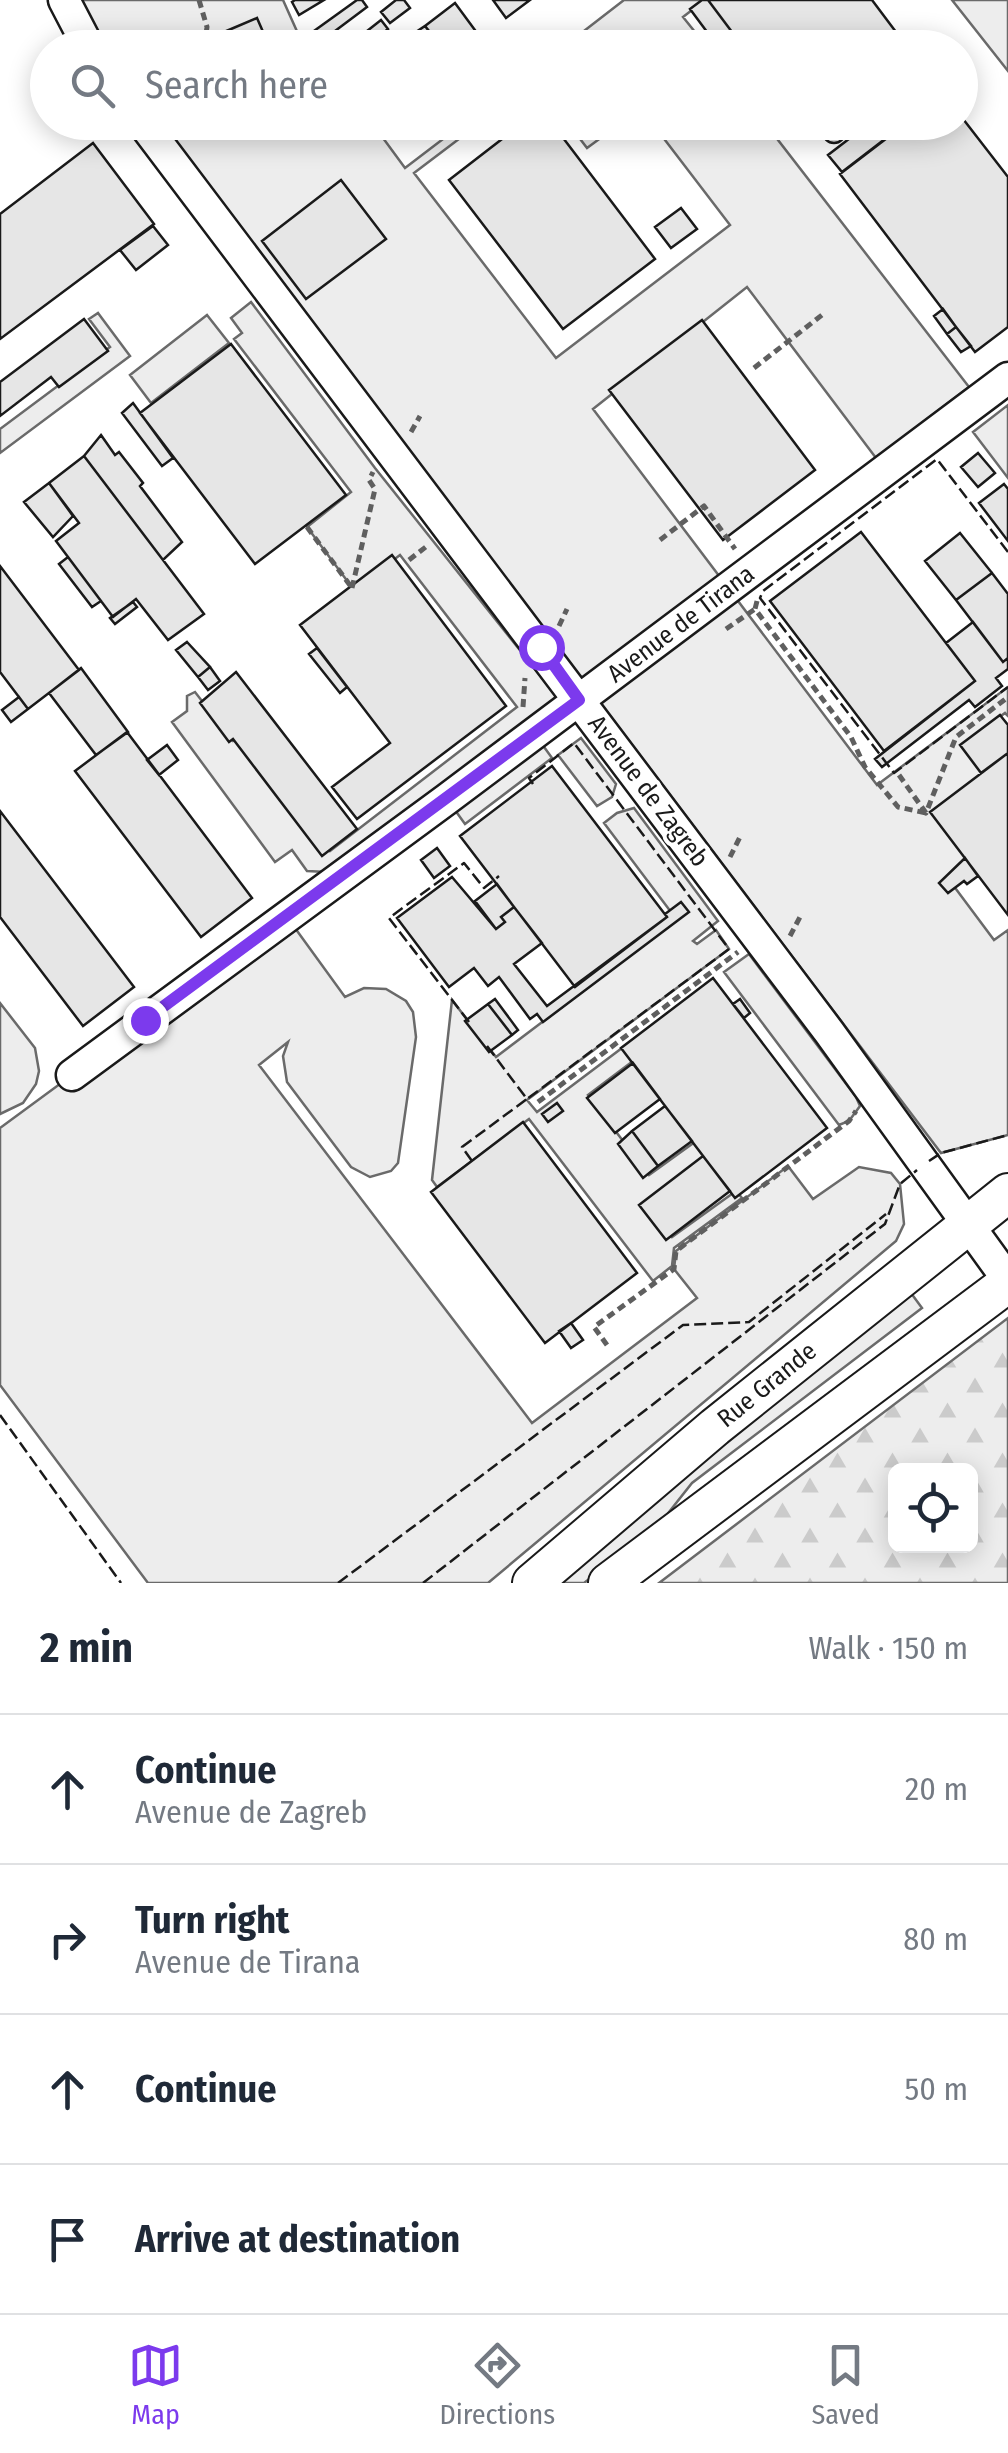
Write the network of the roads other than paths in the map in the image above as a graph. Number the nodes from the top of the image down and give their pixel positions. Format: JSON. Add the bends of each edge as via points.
{"nodes":[{"id":1,"x":64,"y":0,"type":"edge"},
{"id":2,"x":79,"y":30,"type":"edge"},
{"id":3,"x":156,"y":140,"type":"edge"},
{"id":4,"x":1008,"y":378,"type":"edge"},
{"id":5,"x":579,"y":700,"type":"junction"},
{"id":6,"x":72,"y":1074,"type":"dead end"},
{"id":7,"x":1008,"y":1193,"type":"edge"},
{"id":8,"x":967,"y":1224,"type":"junction"},
{"id":9,"x":1008,"y":1282,"type":"edge"},
{"id":10,"x":532,"y":1583,"type":"edge"},
{"id":11,"x":608,"y":1583,"type":"edge"}],
"edges":[{"from":1,"to":2,"type":"lane"},
{"from":3,"to":5,"type":"lane","name":"Avenue de Zagreb"},
{"from":4,"to":5,"type":"lane","name":"Avenue de Tirana"},
{"from":5,"to":6,"type":"lane","name":"Avenue de Tirana"},
{"from":5,"to":8,"type":"lane","name":"Avenue de Zagreb"},
{"from":7,"to":8,"type":"main road","name":"Rue Grande"},
{"from":8,"to":9,"type":"lane","name":"Avenue de Zagreb"},
{"from":8,"to":10,"type":"main road","name":"Rue Grande"},
{"from":9,"to":11,"type":"main road"}]}
